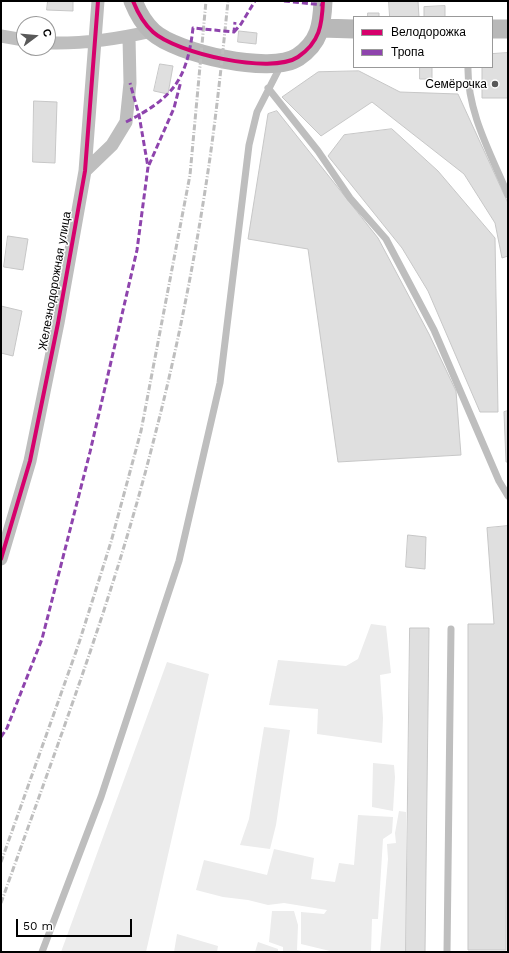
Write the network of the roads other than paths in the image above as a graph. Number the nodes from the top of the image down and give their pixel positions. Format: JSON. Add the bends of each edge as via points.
{"nodes":[{"id":1,"x":98,"y":1,"type":"edge"},
{"id":2,"x":324,"y":1,"type":"edge"},
{"id":3,"x":133,"y":2,"type":"edge"},
{"id":4,"x":322,"y":28,"type":"junction"},
{"id":5,"x":353,"y":29,"type":"edge"},
{"id":6,"x":493,"y":29,"type":"edge"},
{"id":7,"x":508,"y":29,"type":"edge"},
{"id":8,"x":152,"y":31,"type":"junction"},
{"id":9,"x":1,"y":36,"type":"edge"},
{"id":10,"x":129,"y":37,"type":"junction"},
{"id":11,"x":16,"y":39,"type":"edge"},
{"id":12,"x":96,"y":41,"type":"junction"},
{"id":13,"x":56,"y":43,"type":"edge"},
{"id":14,"x":282,"y":63,"type":"junction"},
{"id":15,"x":468,"y":68,"type":"edge"},
{"id":16,"x":268,"y":88,"type":"junction"},
{"id":17,"x":84,"y":171,"type":"junction"},
{"id":18,"x":508,"y":195,"type":"edge"},
{"id":19,"x":508,"y":496,"type":"edge"},
{"id":20,"x":1,"y":559,"type":"edge"},
{"id":21,"x":451,"y":629,"type":"dead end"},
{"id":22,"x":42,"y":952,"type":"edge"},
{"id":23,"x":447,"y":952,"type":"edge"}],
"edges":[{"from":1,"to":12,"type":"street","name":"Железнодорожная улица"},
{"from":2,"to":4,"type":"street"},
{"from":3,"to":8,"type":"street"},
{"from":4,"to":5,"type":"street"},
{"from":4,"to":14,"type":"street","via":[[308,49],[297,58]]},
{"from":6,"to":7,"type":"street"},
{"from":8,"to":10,"type":"street"},
{"from":8,"to":14,"type":"street","via":[[175,46],[202,54],[239,61]]},
{"from":9,"to":11,"type":"street"},
{"from":10,"to":12,"type":"street"},
{"from":10,"to":17,"type":"street","via":[[130,83],[126,122],[112,145]]},
{"from":12,"to":13,"type":"street"},
{"from":12,"to":17,"type":"street","name":"Железнодорожная улица"},
{"from":14,"to":16,"type":"lane"},
{"from":15,"to":18,"type":"lane","via":[[471,103]]},
{"from":16,"to":19,"type":"lane","via":[[318,151],[350,198],[386,239],[434,330],[499,481]]},
{"from":16,"to":22,"type":"lane","via":[[257,112],[248,144],[220,383],[179,561],[101,796]]},
{"from":17,"to":20,"type":"street","name":"Железнодорожная улица","via":[[58,323],[30,461]]},
{"from":21,"to":23,"type":"lane"}]}
